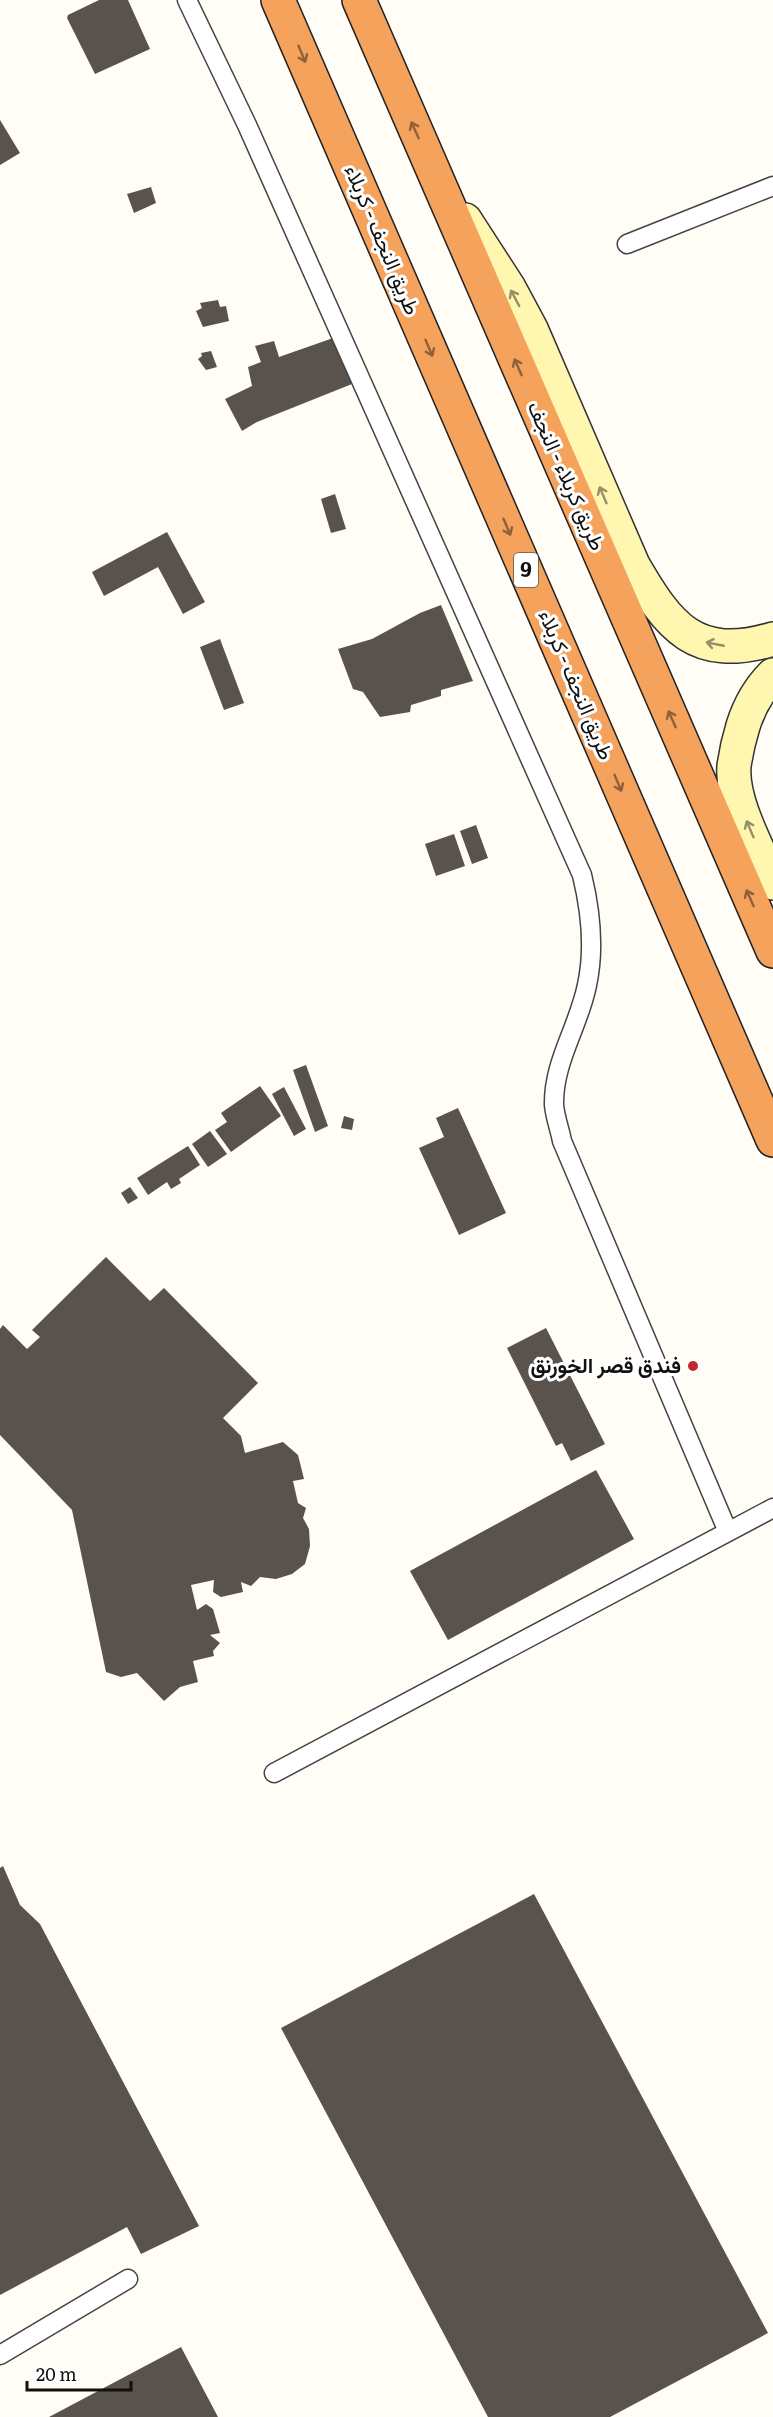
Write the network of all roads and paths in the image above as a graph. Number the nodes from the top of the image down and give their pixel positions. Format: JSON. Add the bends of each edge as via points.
{"nodes":[{"id":1,"x":187,"y":0,"type":"edge"},
{"id":2,"x":278,"y":0,"type":"edge"},
{"id":3,"x":359,"y":0,"type":"edge"},
{"id":4,"x":428,"y":160,"type":"junction"},
{"id":5,"x":773,"y":186,"type":"edge"},
{"id":6,"x":627,"y":244,"type":"dead end"},
{"id":7,"x":773,"y":639,"type":"edge"},
{"id":8,"x":773,"y":675,"type":"edge"},
{"id":9,"x":773,"y":883,"type":"edge"},
{"id":10,"x":773,"y":951,"type":"edge"},
{"id":11,"x":773,"y":1140,"type":"edge"},
{"id":12,"x":773,"y":1508,"type":"edge"},
{"id":13,"x":728,"y":1532,"type":"junction"},
{"id":14,"x":274,"y":1773,"type":"dead end"},
{"id":15,"x":128,"y":2279,"type":"dead end"},
{"id":16,"x":0,"y":2355,"type":"edge"}],
"edges":[{"from":1,"to":13,"type":"lane","via":[[247,125],[582,875],[592,930],[591,958],[580,1012],[557,1071],[554,1107],[562,1141]]},
{"from":2,"to":11,"type":"highway","name":"طريق النجف - کربلاء","number":"9","one_way":true},
{"from":4,"to":3,"type":"highway","name":"طريق کربلاء - النجف","one_way":true},
{"from":7,"to":4,"type":"street","one_way":true,"via":[[728,646],[705,642],[670,622],[657,604],[633,565],[531,329]]},
{"from":10,"to":4,"type":"highway","name":"طريق کربلاء - النجف","one_way":true},
{"from":5,"to":6,"type":"lane"},
{"from":9,"to":8,"type":"street","one_way":true,"via":[[740,804],[734,768],[748,710]]},
{"from":12,"to":13,"type":"lane"},
{"from":13,"to":14,"type":"lane"},
{"from":15,"to":16,"type":"lane"}]}
